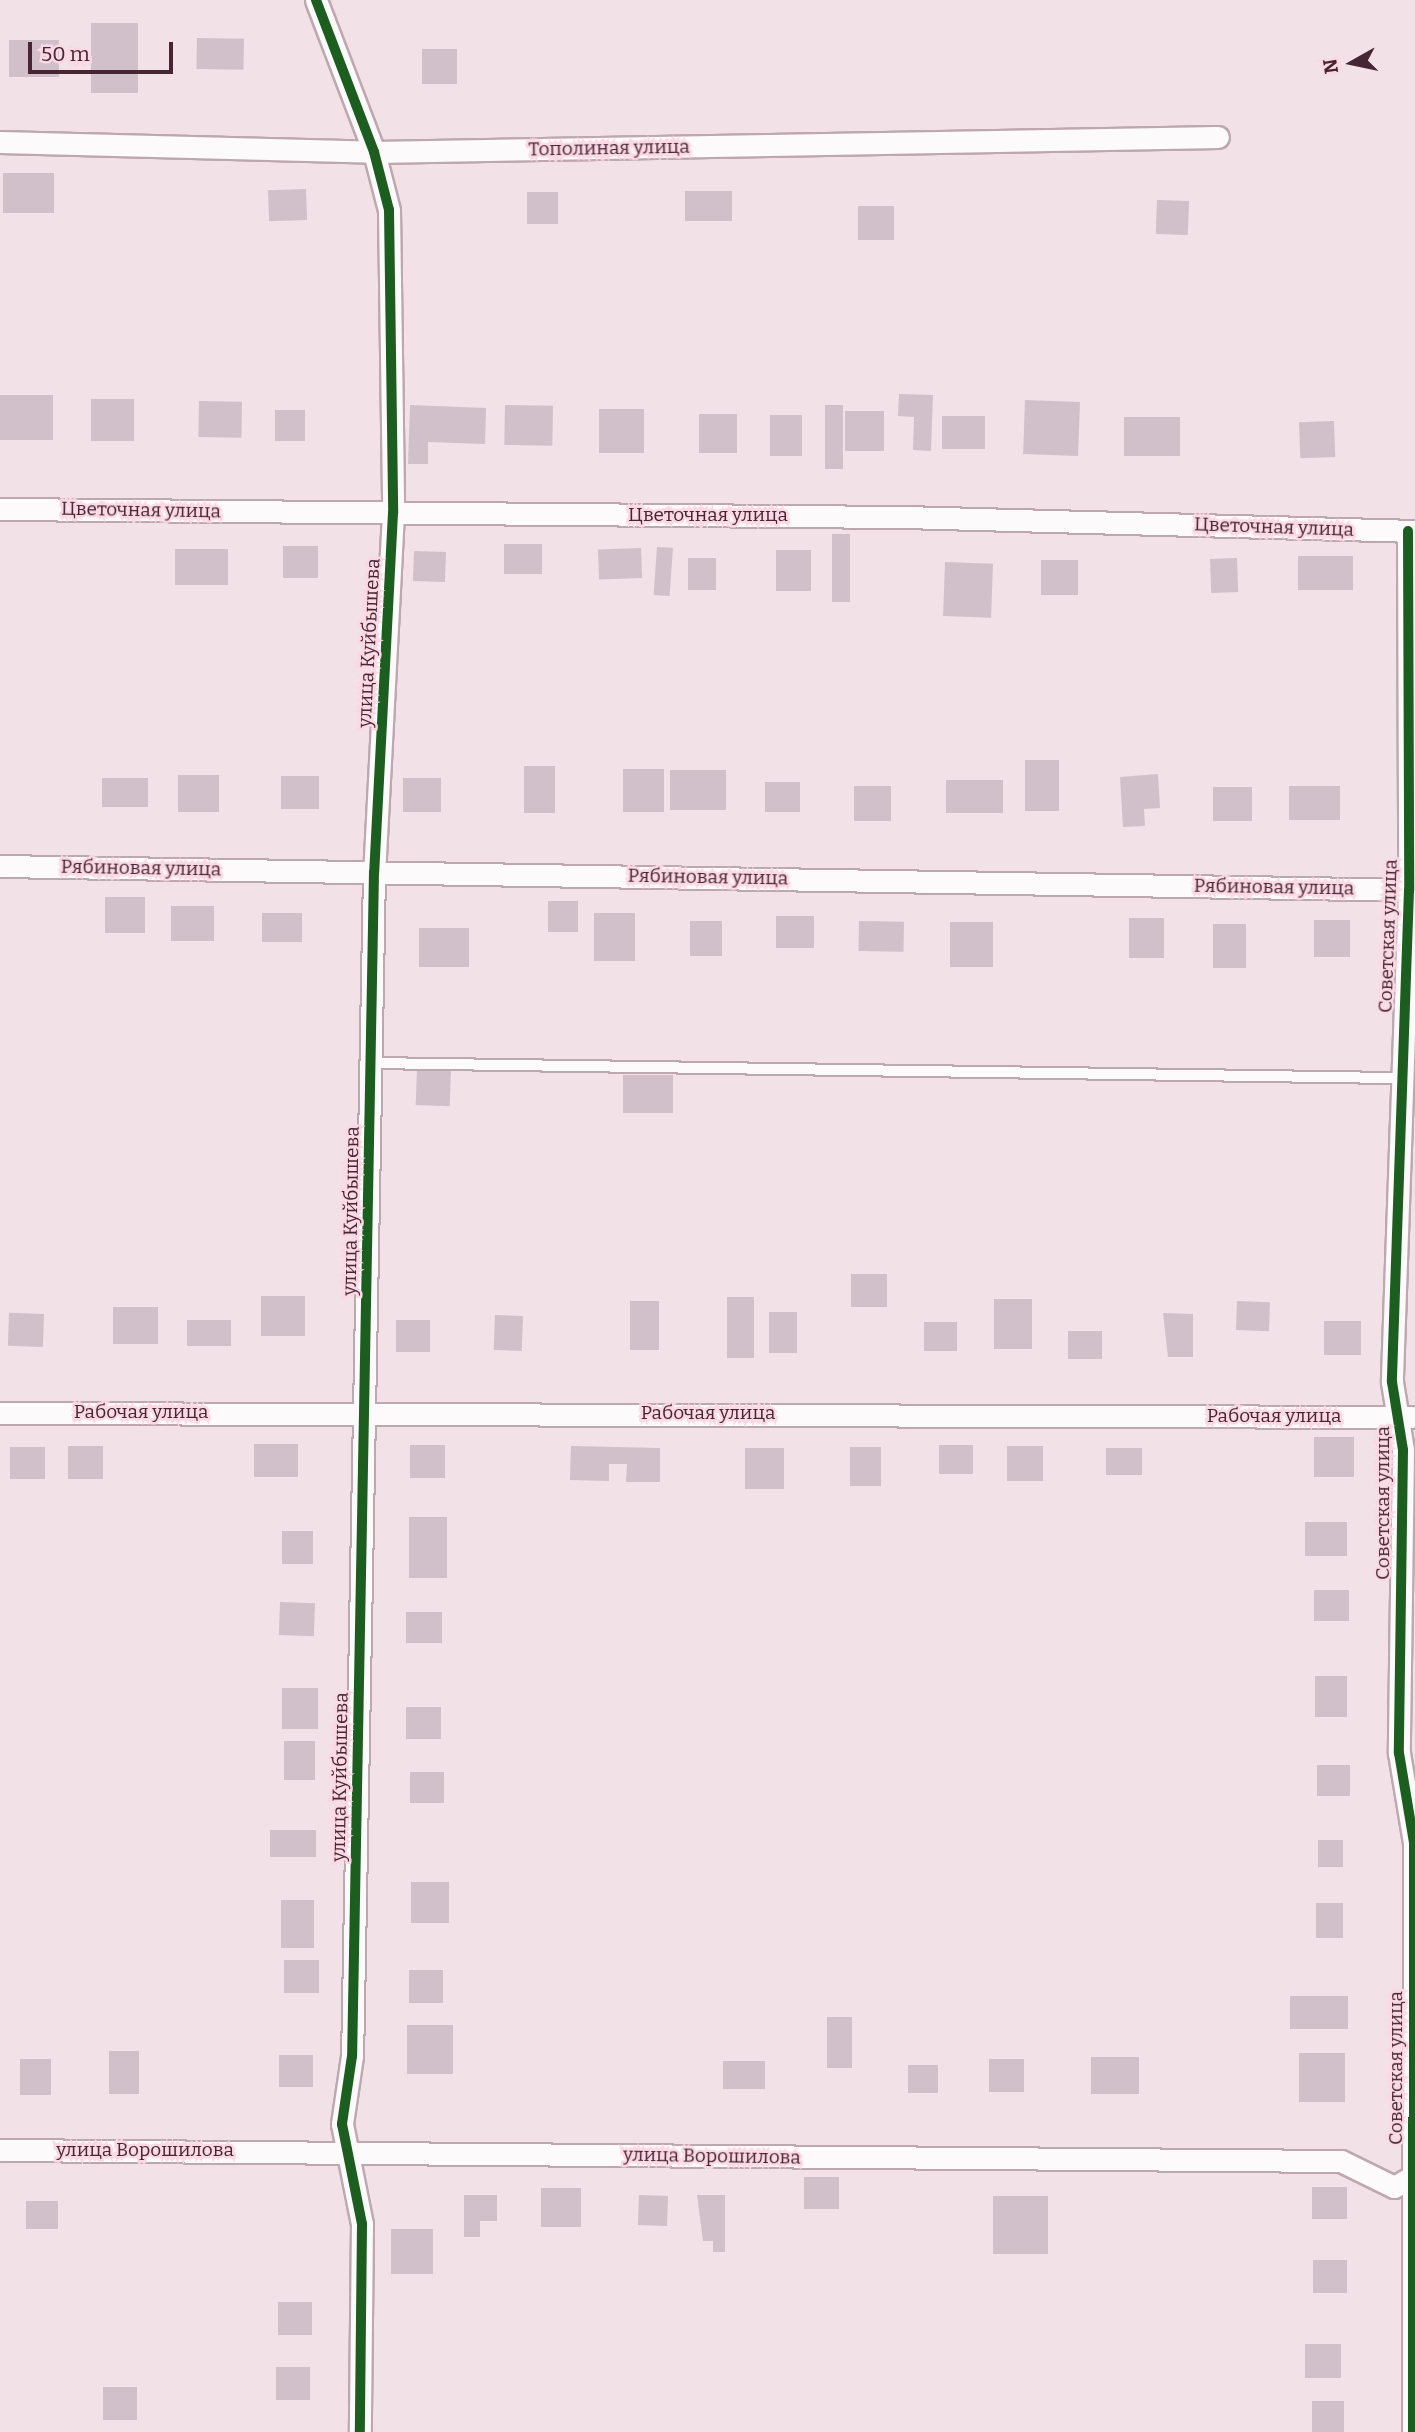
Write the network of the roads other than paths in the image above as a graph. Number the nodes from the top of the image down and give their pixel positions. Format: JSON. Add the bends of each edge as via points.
{"nodes":[{"id":1,"x":316,"y":0,"type":"edge"},
{"id":2,"x":1218,"y":137,"type":"dead end"},
{"id":3,"x":0,"y":142,"type":"edge"},
{"id":4,"x":374,"y":152,"type":"junction"},
{"id":5,"x":0,"y":509,"type":"edge"},
{"id":6,"x":393,"y":513,"type":"junction"},
{"id":7,"x":1412,"y":531,"type":"edge"},
{"id":8,"x":0,"y":866,"type":"edge"},
{"id":9,"x":374,"y":872,"type":"junction"},
{"id":10,"x":1412,"y":890,"type":"edge"},
{"id":11,"x":371,"y":1063,"type":"junction"},
{"id":12,"x":1400,"y":1079,"type":"junction"},
{"id":13,"x":365,"y":1411,"type":"junction"},
{"id":14,"x":0,"y":1413,"type":"edge"},
{"id":15,"x":1408,"y":1417,"type":"edge"},
{"id":16,"x":0,"y":2150,"type":"edge"},
{"id":17,"x":345,"y":2151,"type":"junction"},
{"id":18,"x":1414,"y":2176,"type":"edge"},
{"id":19,"x":360,"y":2432,"type":"edge"},
{"id":20,"x":1413,"y":2432,"type":"edge"}],
"edges":[{"from":1,"to":4,"type":"street","name":"улица Куйбышева"},
{"from":2,"to":4,"type":"street","name":"Тополиная улица"},
{"from":3,"to":4,"type":"street","name":"Тополиная улица"},
{"from":4,"to":6,"type":"street","name":"улица Куйбышева","via":[[389,210]]},
{"from":5,"to":6,"type":"street","name":"Цветочная улица"},
{"from":6,"to":7,"type":"street","name":"Цветочная улица","via":[[904,517]]},
{"from":6,"to":9,"type":"street","name":"улица Куйбышева"},
{"from":7,"to":10,"type":"street","name":"Советская улица"},
{"from":8,"to":9,"type":"street","name":"Рябиновая улица"},
{"from":9,"to":10,"type":"street","name":"Рябиновая улица"},
{"from":9,"to":11,"type":"street","name":"улица Куйбышева"},
{"from":10,"to":12,"type":"street","name":"Советская улица"},
{"from":11,"to":12,"type":"lane"},
{"from":11,"to":13,"type":"street","name":"улица Куйбышева"},
{"from":12,"to":15,"type":"street","name":"Советская улица","via":[[1392,1382]]},
{"from":13,"to":14,"type":"street","name":"Рабочая улица"},
{"from":13,"to":15,"type":"street","name":"Рабочая улица"},
{"from":13,"to":17,"type":"street","name":"улица Куйбышева"},
{"from":15,"to":18,"type":"street","name":"Советская улица","via":[[1399,1753],[1414,1843]]},
{"from":16,"to":17,"type":"street","name":"улица Ворошилова"},
{"from":17,"to":18,"type":"street","name":"улица Ворошилова","via":[[1340,2161],[1394,2188]]},
{"from":17,"to":19,"type":"street","name":"улица Куйбышева","via":[[362,2224]]},
{"from":18,"to":20,"type":"street","name":"Советская улица"}]}
